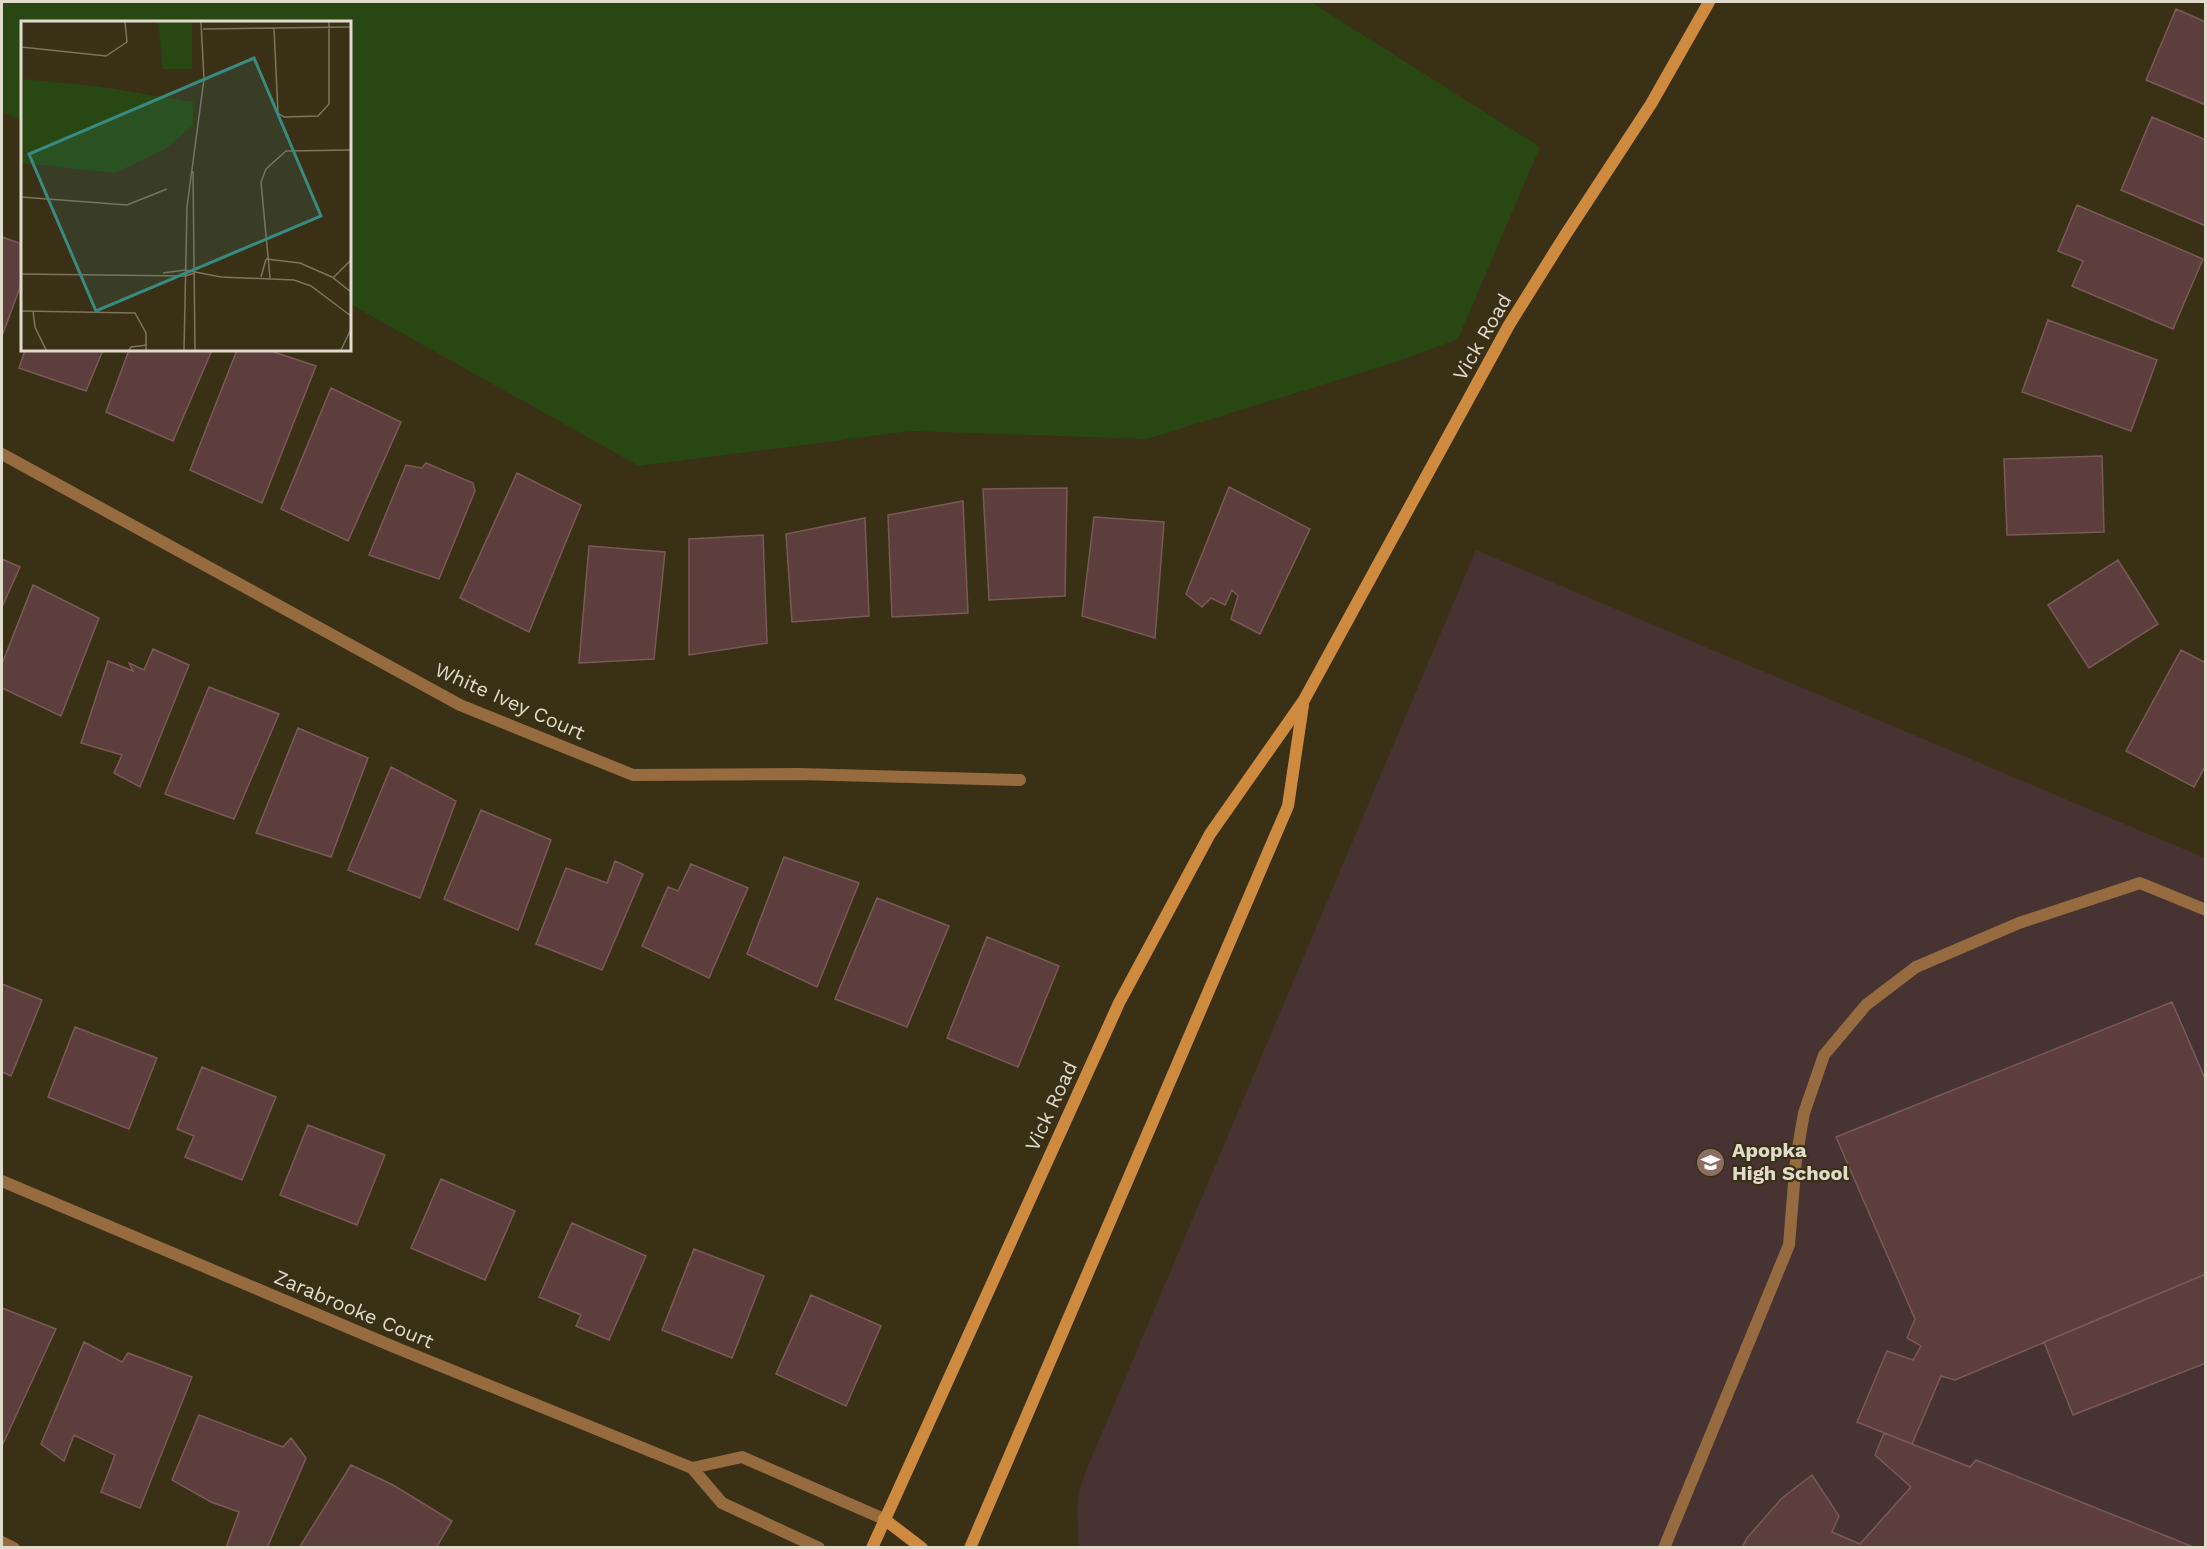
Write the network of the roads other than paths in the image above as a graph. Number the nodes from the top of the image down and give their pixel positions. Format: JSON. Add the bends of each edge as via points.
{"nodes":[{"id":1,"x":1709,"y":2,"type":"edge"},
{"id":2,"x":2,"y":454,"type":"edge"},
{"id":3,"x":1304,"y":700,"type":"junction"},
{"id":4,"x":1020,"y":780,"type":"dead end"},
{"id":5,"x":2205,"y":910,"type":"edge"},
{"id":6,"x":2,"y":1181,"type":"edge"},
{"id":7,"x":692,"y":1468,"type":"junction"},
{"id":8,"x":884,"y":1519,"type":"junction"},
{"id":9,"x":2,"y":1542,"type":"edge"},
{"id":10,"x":14,"y":1548,"type":"edge"},
{"id":11,"x":819,"y":1548,"type":"edge"},
{"id":12,"x":872,"y":1548,"type":"edge"},
{"id":13,"x":922,"y":1548,"type":"edge"},
{"id":14,"x":970,"y":1548,"type":"edge"},
{"id":15,"x":1664,"y":1548,"type":"edge"}],
"edges":[{"from":1,"to":3,"type":"street","name":"Vick Road","via":[[1651,104],[1509,325]]},
{"from":2,"to":4,"type":"street","name":"White Ivey Court","via":[[460,705],[633,775],[799,774]]},
{"from":3,"to":8,"type":"street","name":"Vick Road","via":[[1210,834],[1119,1003]]},
{"from":3,"to":14,"type":"street","name":"Vick Road","via":[[1288,806]]},
{"from":5,"to":15,"type":"street","via":[[2140,883],[2019,923],[1916,967],[1866,1005],[1824,1055],[1804,1113],[1789,1245]]},
{"from":6,"to":7,"type":"street","name":"Zarabrooke Court"},
{"from":7,"to":8,"type":"street","via":[[742,1457]]},
{"from":7,"to":11,"type":"street","via":[[722,1503]]},
{"from":8,"to":12,"type":"street","name":"Vick Road"},
{"from":8,"to":13,"type":"street"},
{"from":9,"to":10,"type":"street"}]}
